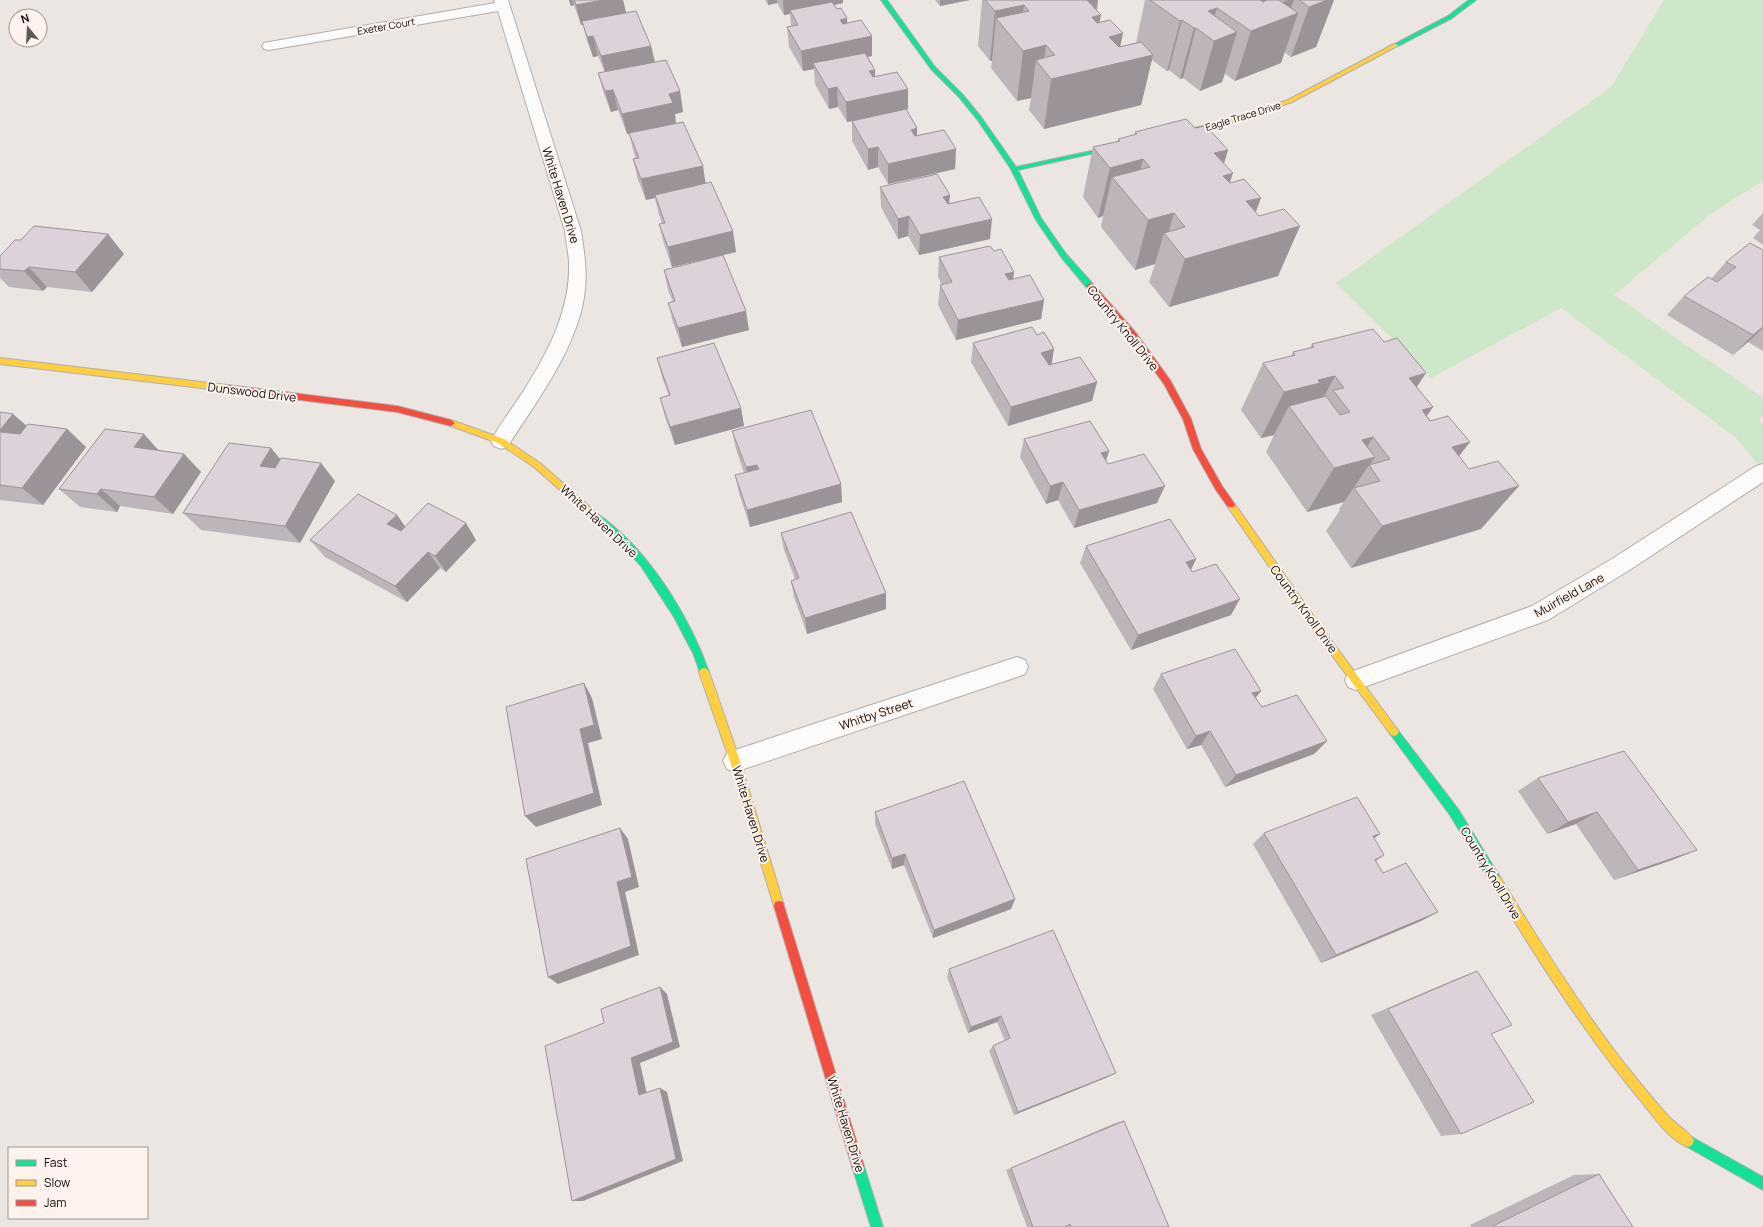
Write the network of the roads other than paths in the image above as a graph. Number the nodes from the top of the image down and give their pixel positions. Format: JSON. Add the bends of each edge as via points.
{"nodes":[{"id":1,"x":884,"y":0,"type":"edge"},
{"id":2,"x":1473,"y":0,"type":"edge"},
{"id":3,"x":502,"y":3,"type":"edge"},
{"id":4,"x":269,"y":46,"type":"dead end"},
{"id":5,"x":1167,"y":136,"type":"edge"},
{"id":6,"x":1129,"y":144,"type":"edge"},
{"id":7,"x":1014,"y":169,"type":"junction"},
{"id":8,"x":0,"y":361,"type":"edge"},
{"id":9,"x":501,"y":441,"type":"junction"},
{"id":10,"x":1763,"y":472,"type":"edge"},
{"id":11,"x":1017,"y":667,"type":"dead end"},
{"id":12,"x":1356,"y":680,"type":"junction"},
{"id":13,"x":735,"y":761,"type":"junction"},
{"id":14,"x":1763,"y":1184,"type":"edge"},
{"id":15,"x":877,"y":1227,"type":"edge"}],
"edges":[{"from":1,"to":7,"type":"street","name":"Country Knoll Drive","via":[[933,68],[979,118]]},
{"from":2,"to":5,"type":"street","name":"Eagle Trace Drive","via":[[1450,17],[1290,101],[1221,124]]},
{"from":3,"to":4,"type":"street","name":"Exeter Court"},
{"from":3,"to":9,"type":"street","name":"White Haven Drive","via":[[572,231],[578,267],[577,286],[568,326],[554,359]]},
{"from":6,"to":7,"type":"street"},
{"from":7,"to":12,"type":"street","name":"Country Knoll Drive","via":[[1038,218],[1064,256],[1132,336],[1167,382],[1187,419],[1197,448],[1219,488],[1309,618]]},
{"from":8,"to":9,"type":"street","name":"Dunswood Drive","via":[[398,409]]},
{"from":9,"to":13,"type":"street","name":"White Haven Drive","via":[[537,465],[621,538],[644,563],[677,614],[697,652]]},
{"from":10,"to":12,"type":"street","name":"Muirfield Lane","via":[[1620,565],[1540,613]]},
{"from":11,"to":13,"type":"street","name":"Whitby Street"},
{"from":12,"to":14,"type":"street","name":"Country Knoll Drive","via":[[1454,812],[1554,976],[1631,1081],[1686,1140]]},
{"from":13,"to":15,"type":"street","name":"White Haven Drive"}]}
